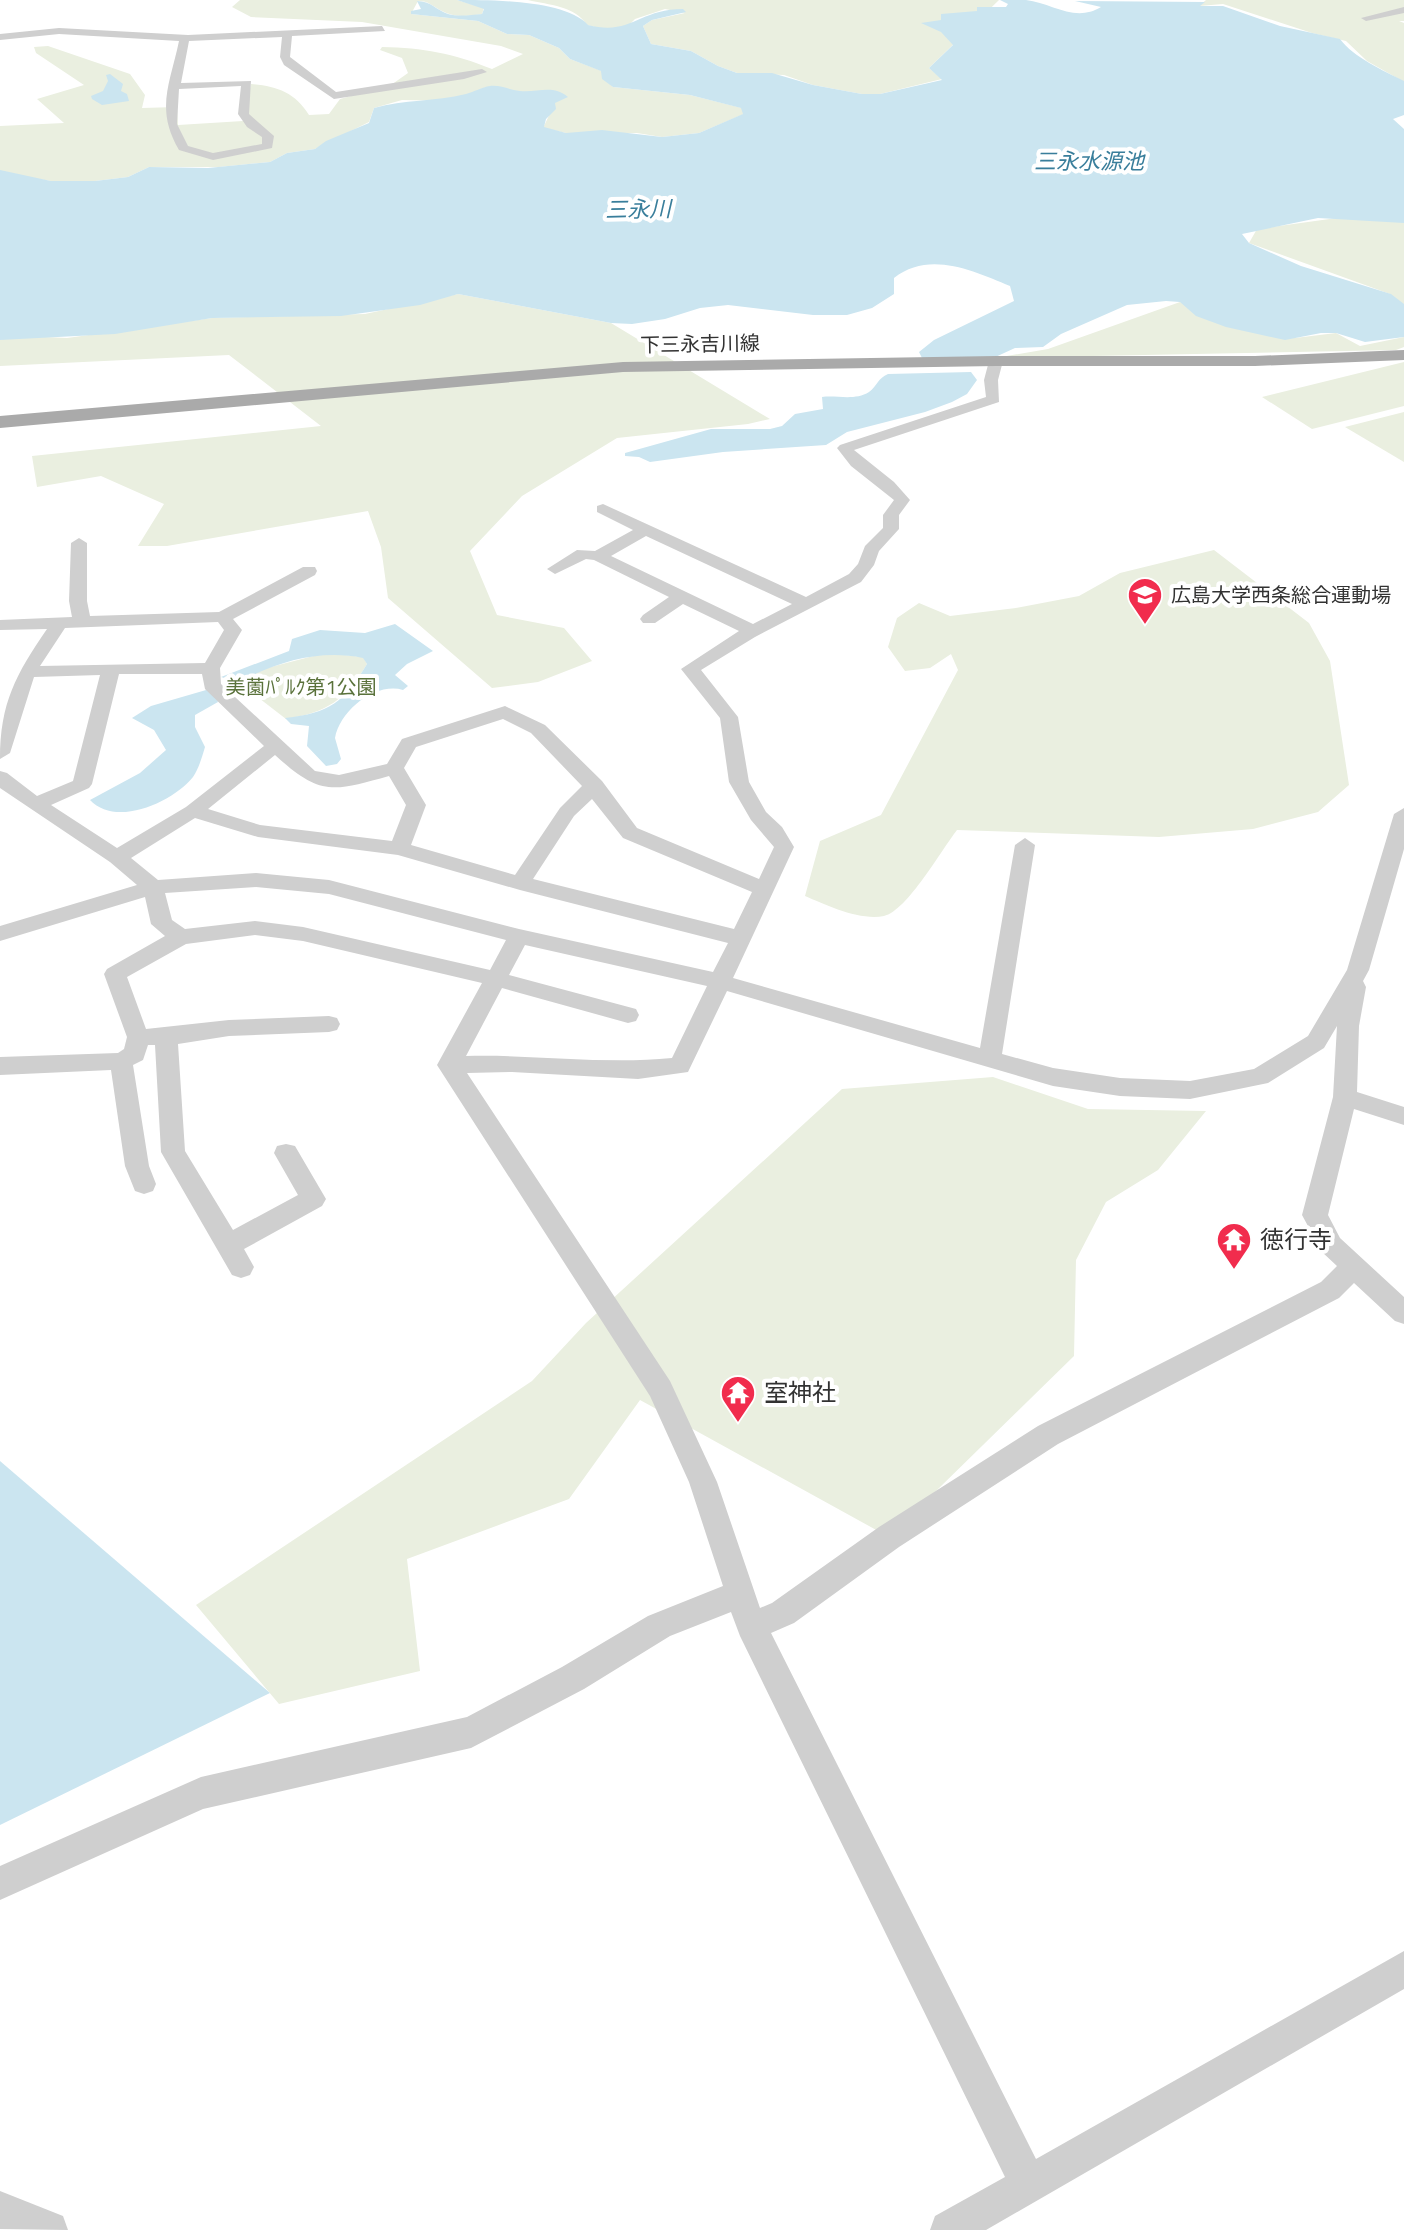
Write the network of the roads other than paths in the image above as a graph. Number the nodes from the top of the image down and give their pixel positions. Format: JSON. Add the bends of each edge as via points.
{"nodes":[{"id":1,"x":1404,"y":10,"type":"edge"},
{"id":2,"x":1366,"y":18,"type":"dead end"},
{"id":3,"x":382,"y":29,"type":"dead end"},
{"id":4,"x":287,"y":34,"type":"junction"},
{"id":5,"x":0,"y":37,"type":"edge"},
{"id":6,"x":185,"y":38,"type":"junction"},
{"id":7,"x":482,"y":72,"type":"dead end"},
{"id":8,"x":176,"y":86,"type":"junction"},
{"id":9,"x":1404,"y":355,"type":"edge"},
{"id":10,"x":996,"y":361,"type":"junction"},
{"id":11,"x":0,"y":422,"type":"edge"},
{"id":12,"x":603,"y":509,"type":"dead end"},
{"id":13,"x":646,"y":530,"type":"junction"},
{"id":14,"x":79,"y":543,"type":"dead end"},
{"id":15,"x":598,"y":556,"type":"junction"},
{"id":16,"x":555,"y":569,"type":"dead end"},
{"id":17,"x":309,"y":571,"type":"dead end"},
{"id":18,"x":682,"y":596,"type":"junction"},
{"id":19,"x":805,"y":603,"type":"junction"},
{"id":20,"x":223,"y":617,"type":"junction"},
{"id":21,"x":649,"y":619,"type":"dead end"},
{"id":22,"x":82,"y":621,"type":"junction"},
{"id":23,"x":60,"y":622,"type":"junction"},
{"id":24,"x":0,"y":625,"type":"edge"},
{"id":25,"x":753,"y":631,"type":"junction"},
{"id":26,"x":211,"y":668,"type":"junction"},
{"id":27,"x":111,"y":669,"type":"junction"},
{"id":28,"x":27,"y":672,"type":"junction"},
{"id":29,"x":275,"y":746,"type":"junction"},
{"id":30,"x":0,"y":753,"type":"edge"},
{"id":31,"x":394,"y":768,"type":"junction"},
{"id":32,"x":0,"y":777,"type":"edge"},
{"id":33,"x":595,"y":785,"type":"junction"},
{"id":34,"x":36,"y":804,"type":"junction"},
{"id":35,"x":193,"y":811,"type":"junction"},
{"id":36,"x":1404,"y":814,"type":"edge"},
{"id":37,"x":1025,"y":845,"type":"dead end"},
{"id":38,"x":399,"y":848,"type":"junction"},
{"id":39,"x":117,"y":857,"type":"junction"},
{"id":40,"x":520,"y":883,"type":"junction"},
{"id":41,"x":153,"y":887,"type":"junction"},
{"id":42,"x":762,"y":888,"type":"junction"},
{"id":43,"x":0,"y":934,"type":"edge"},
{"id":44,"x":519,"y":936,"type":"junction"},
{"id":45,"x":181,"y":937,"type":"junction"},
{"id":46,"x":739,"y":938,"type":"junction"},
{"id":47,"x":1358,"y":970,"type":"junction"},
{"id":48,"x":496,"y":979,"type":"junction"},
{"id":49,"x":718,"y":981,"type":"junction"},
{"id":50,"x":628,"y":1015,"type":"dead end"},
{"id":51,"x":329,"y":1024,"type":"dead end"},
{"id":52,"x":138,"y":1037,"type":"junction"},
{"id":53,"x":166,"y":1037,"type":"junction"},
{"id":54,"x":990,"y":1059,"type":"junction"},
{"id":55,"x":121,"y":1061,"type":"junction"},
{"id":56,"x":449,"y":1065,"type":"junction"},
{"id":57,"x":0,"y":1066,"type":"edge"},
{"id":58,"x":1345,"y":1097,"type":"junction"},
{"id":59,"x":1404,"y":1116,"type":"edge"},
{"id":60,"x":286,"y":1153,"type":"dead end"},
{"id":61,"x":144,"y":1184,"type":"dead end"},
{"id":62,"x":1353,"y":1267,"type":"junction"},
{"id":63,"x":1404,"y":1313,"type":"edge"},
{"id":64,"x":739,"y":1594,"type":"junction"},
{"id":65,"x":751,"y":1626,"type":"junction"},
{"id":66,"x":0,"y":1883,"type":"edge"},
{"id":67,"x":1404,"y":1969,"type":"edge"},
{"id":68,"x":1030,"y":2186,"type":"junction"},
{"id":69,"x":0,"y":2210,"type":"edge"},
{"id":70,"x":49,"y":2230,"type":"edge"},
{"id":71,"x":949,"y":2230,"type":"edge"}],
"edges":[{"from":1,"to":2,"type":"street"},
{"from":3,"to":4,"type":"street"},
{"from":4,"to":6,"type":"street"},
{"from":4,"to":7,"type":"street","via":[[288,63],[334,96]]},
{"from":5,"to":6,"type":"street","via":[[59,31]]},
{"from":6,"to":8,"type":"street"},
{"from":8,"to":8,"type":"street","via":[[171,125],[190,153],[219,155],[268,146],[268,136],[240,107],[247,83]]},
{"from":9,"to":10,"type":"main road","name":"下三永吉川線"},
{"from":10,"to":11,"type":"main road","name":"下三永吉川線","via":[[623,367]]},
{"from":10,"to":19,"type":"street","via":[[994,399],[845,448],[852,462],[902,500],[891,515],[891,529],[855,578]]},
{"from":12,"to":13,"type":"street"},
{"from":13,"to":15,"type":"street"},
{"from":13,"to":19,"type":"street"},
{"from":14,"to":22,"type":"street"},
{"from":15,"to":16,"type":"street","via":[[583,554]]},
{"from":15,"to":18,"type":"street"},
{"from":17,"to":20,"type":"street"},
{"from":18,"to":21,"type":"street"},
{"from":18,"to":25,"type":"street"},
{"from":19,"to":25,"type":"street"},
{"from":20,"to":22,"type":"street"},
{"from":20,"to":26,"type":"street","via":[[233,630]]},
{"from":22,"to":23,"type":"street"},
{"from":23,"to":24,"type":"street"},
{"from":23,"to":28,"type":"street"},
{"from":25,"to":42,"type":"street","via":[[690,669],[729,717],[739,782],[784,847]]},
{"from":26,"to":27,"type":"street"},
{"from":26,"to":29,"type":"street","via":[[212,685]]},
{"from":27,"to":28,"type":"street"},
{"from":27,"to":34,"type":"street","via":[[82,784]]},
{"from":28,"to":30,"type":"street"},
{"from":29,"to":31,"type":"street","via":[[310,777],[327,782]]},
{"from":29,"to":35,"type":"street"},
{"from":31,"to":33,"type":"street","via":[[409,743],[505,712],[538,729]]},
{"from":31,"to":38,"type":"street","via":[[416,805]]},
{"from":32,"to":34,"type":"street"},
{"from":33,"to":40,"type":"street","via":[[567,812]]},
{"from":33,"to":42,"type":"street","via":[[630,833]]},
{"from":34,"to":39,"type":"street"},
{"from":35,"to":38,"type":"street","via":[[258,831]]},
{"from":35,"to":39,"type":"street"},
{"from":36,"to":47,"type":"street"},
{"from":37,"to":54,"type":"street"},
{"from":38,"to":40,"type":"street"},
{"from":39,"to":41,"type":"street"},
{"from":40,"to":46,"type":"street"},
{"from":41,"to":43,"type":"street"},
{"from":41,"to":44,"type":"street","via":[[256,880],[329,887]]},
{"from":41,"to":45,"type":"street","via":[[162,924]]},
{"from":42,"to":46,"type":"street"},
{"from":44,"to":48,"type":"street"},
{"from":44,"to":49,"type":"street"},
{"from":45,"to":48,"type":"street","via":[[255,928],[291,932]]},
{"from":45,"to":52,"type":"street","via":[[115,974]]},
{"from":46,"to":49,"type":"street"},
{"from":47,"to":54,"type":"street","via":[[1316,1042],[1260,1077],[1190,1090],[1120,1087],[1053,1077]]},
{"from":47,"to":58,"type":"street","via":[[1348,1026]]},
{"from":48,"to":50,"type":"street"},
{"from":48,"to":56,"type":"street"},
{"from":49,"to":54,"type":"street"},
{"from":49,"to":56,"type":"street","via":[[680,1066],[625,1070]]},
{"from":51,"to":53,"type":"street"},
{"from":52,"to":53,"type":"street"},
{"from":52,"to":55,"type":"street","via":[[135,1054]]},
{"from":53,"to":60,"type":"street","via":[[173,1152],[234,1256],[313,1199]]},
{"from":55,"to":57,"type":"street"},
{"from":55,"to":61,"type":"street"},
{"from":56,"to":64,"type":"street","via":[[660,1389],[703,1482]]},
{"from":58,"to":59,"type":"street"},
{"from":58,"to":62,"type":"street","via":[[1315,1215],[1331,1245]]},
{"from":62,"to":63,"type":"street"},
{"from":62,"to":65,"type":"street","via":[[1330,1290],[1048,1435],[783,1613]]},
{"from":64,"to":65,"type":"street"},
{"from":64,"to":66,"type":"street","via":[[659,1626],[471,1732],[201,1793]]},
{"from":65,"to":68,"type":"street"},
{"from":67,"to":68,"type":"street"},
{"from":68,"to":71,"type":"street"},
{"from":69,"to":70,"type":"street"}]}
